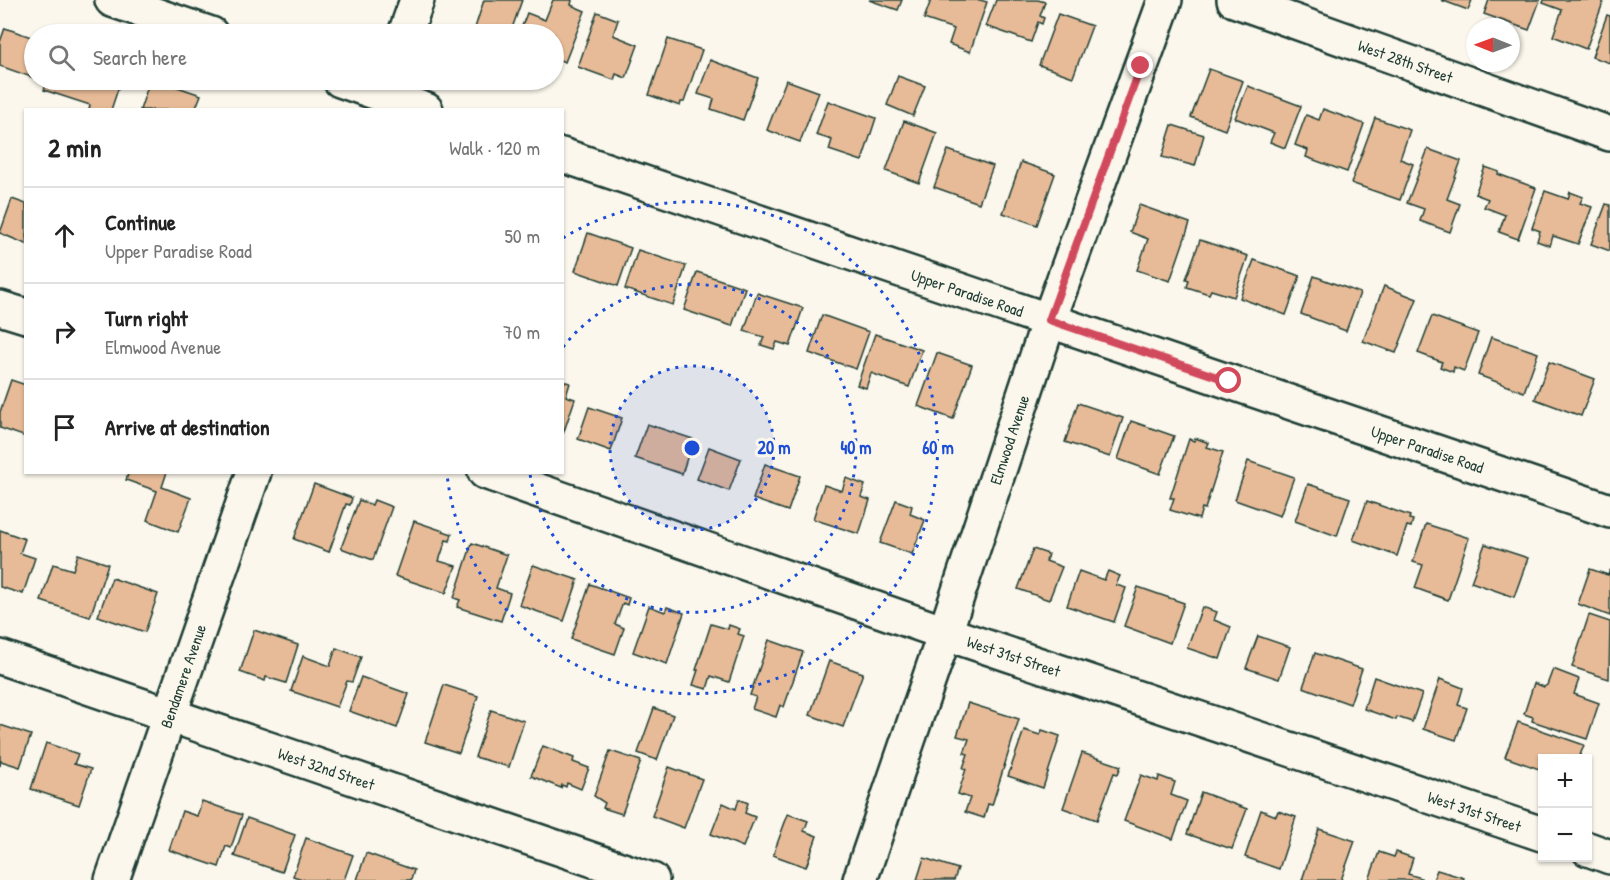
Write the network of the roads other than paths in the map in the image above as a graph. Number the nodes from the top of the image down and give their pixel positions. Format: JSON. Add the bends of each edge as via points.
{"nodes":[{"id":1,"x":112,"y":0,"type":"edge"},
{"id":2,"x":417,"y":0,"type":"edge"},
{"id":3,"x":1165,"y":0,"type":"edge"},
{"id":4,"x":1234,"y":0,"type":"edge"},
{"id":5,"x":182,"y":24,"type":"edge"},
{"id":6,"x":409,"y":24,"type":"edge"},
{"id":7,"x":369,"y":90,"type":"edge"},
{"id":8,"x":383,"y":95,"type":"edge"},
{"id":9,"x":420,"y":108,"type":"edge"},
{"id":10,"x":1610,"y":134,"type":"edge"},
{"id":11,"x":564,"y":157,"type":"edge"},
{"id":12,"x":0,"y":308,"type":"edge"},
{"id":13,"x":24,"y":315,"type":"edge"},
{"id":14,"x":1049,"y":320,"type":"junction"},
{"id":15,"x":253,"y":474,"type":"edge"},
{"id":16,"x":490,"y":474,"type":"edge"},
{"id":17,"x":1610,"y":511,"type":"edge"},
{"id":18,"x":945,"y":633,"type":"junction"},
{"id":19,"x":0,"y":657,"type":"edge"},
{"id":20,"x":169,"y":714,"type":"junction"},
{"id":21,"x":1538,"y":833,"type":"edge"},
{"id":22,"x":1592,"y":851,"type":"edge"},
{"id":23,"x":1610,"y":857,"type":"edge"},
{"id":24,"x":1610,"y":873,"type":"edge"},
{"id":25,"x":112,"y":880,"type":"edge"},
{"id":26,"x":652,"y":880,"type":"edge"},
{"id":27,"x":860,"y":880,"type":"edge"},
{"id":28,"x":1608,"y":880,"type":"edge"}],
"edges":[{"from":1,"to":5,"type":"street"},
{"from":2,"to":6,"type":"street"},
{"from":3,"to":14,"type":"street","name":"Elmwood Avenue"},
{"from":4,"to":10,"type":"street","name":"West 28th Street"},
{"from":7,"to":8,"type":"street"},
{"from":8,"to":9,"type":"street"},
{"from":11,"to":14,"type":"street","name":"Upper Paradise Road"},
{"from":12,"to":13,"type":"street"},
{"from":14,"to":17,"type":"street","name":"Upper Paradise Road"},
{"from":14,"to":18,"type":"street","name":"Elmwood Avenue"},
{"from":15,"to":20,"type":"street","name":"Bendamere Avenue"},
{"from":16,"to":18,"type":"street","name":"West 31st Street"},
{"from":18,"to":21,"type":"street","name":"West 31st Street"},
{"from":18,"to":27,"type":"street","name":"Elmwood Avenue"},
{"from":19,"to":20,"type":"street","name":"West 32nd Street"},
{"from":20,"to":25,"type":"street","name":"Bendamere Avenue"},
{"from":20,"to":26,"type":"street","name":"West 32nd Street"},
{"from":22,"to":23,"type":"street"},
{"from":24,"to":28,"type":"street"}]}
